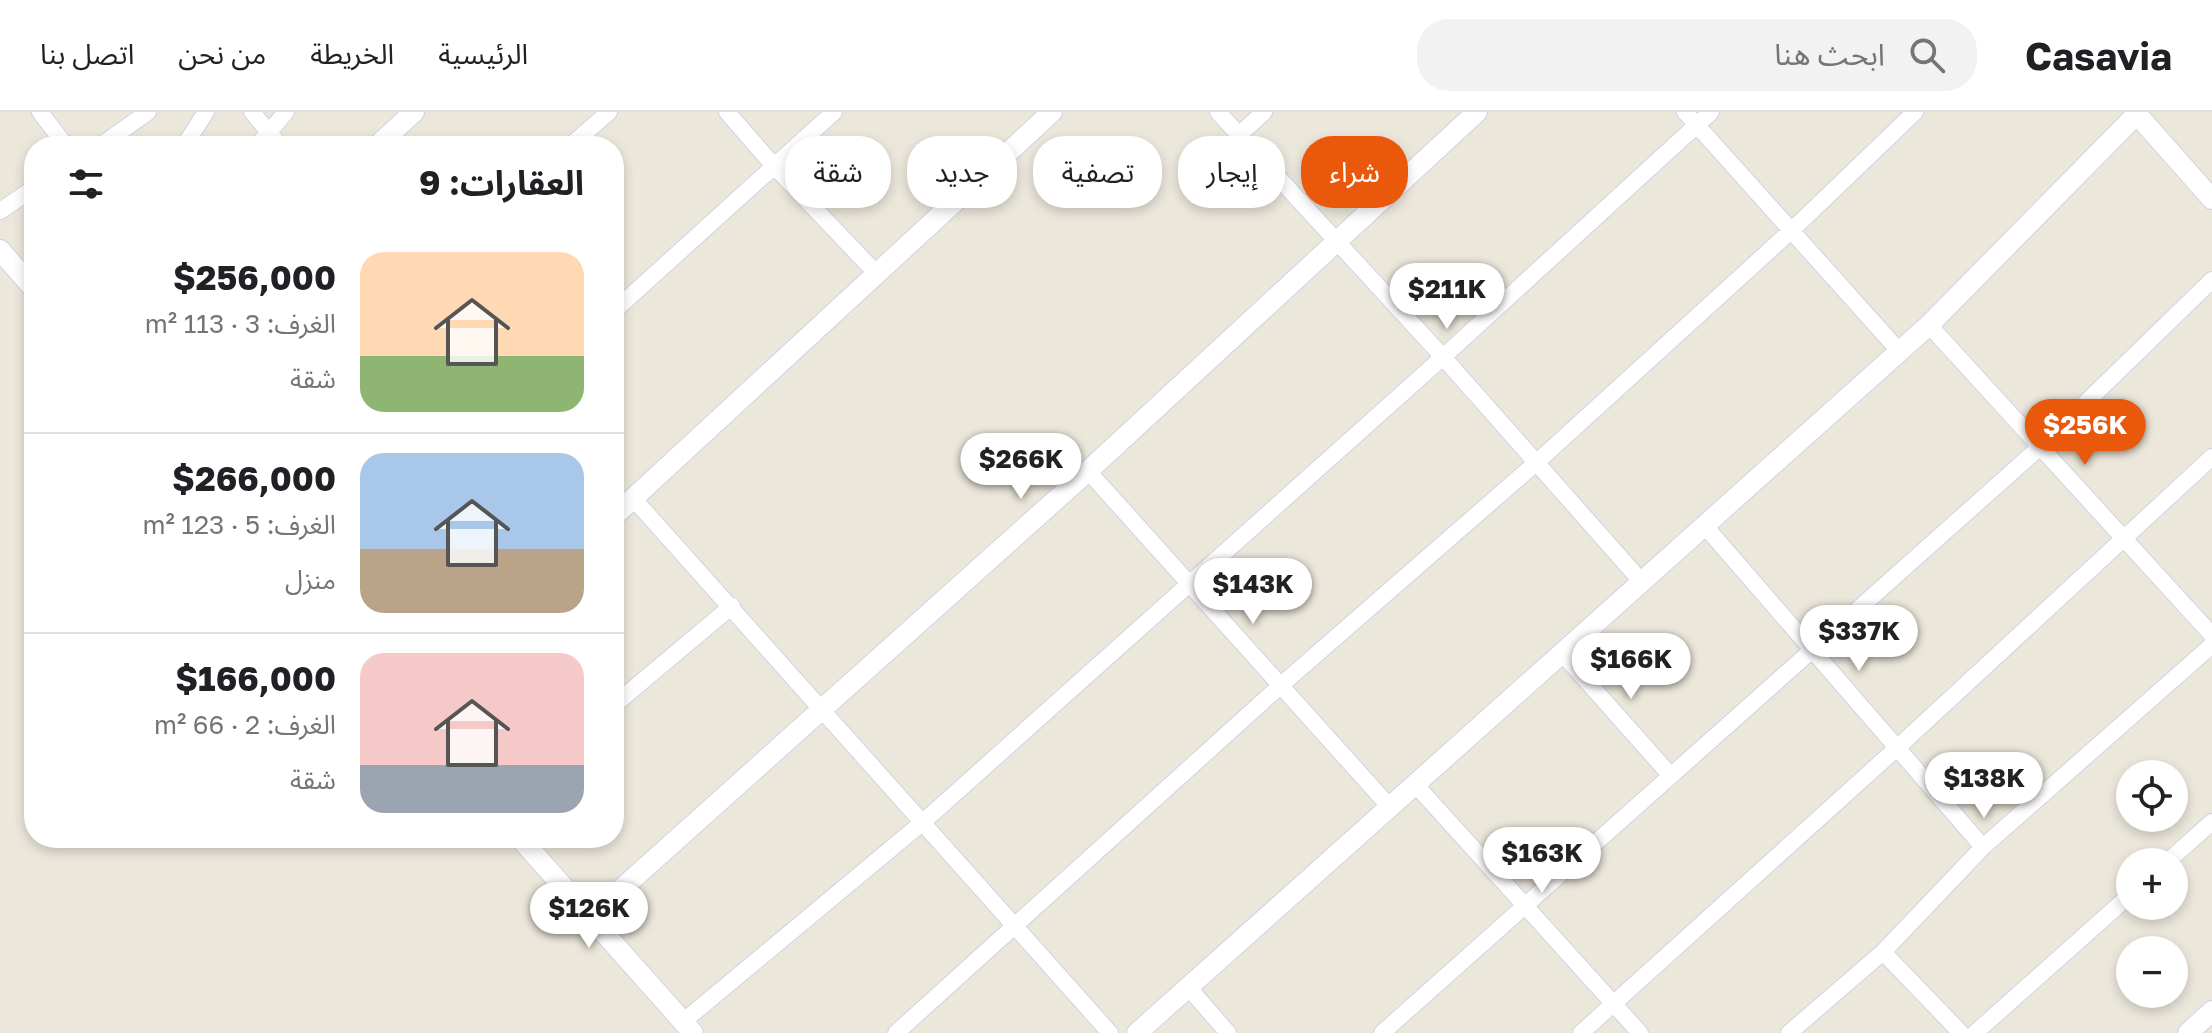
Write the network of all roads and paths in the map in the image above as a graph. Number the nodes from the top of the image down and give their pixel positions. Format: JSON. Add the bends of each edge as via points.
{"nodes":[{"id":1,"x":40,"y":112,"type":"edge"},
{"id":2,"x":148,"y":112,"type":"edge"},
{"id":3,"x":206,"y":112,"type":"edge"},
{"id":4,"x":252,"y":112,"type":"edge"},
{"id":5,"x":286,"y":112,"type":"edge"},
{"id":6,"x":414,"y":112,"type":"edge"},
{"id":7,"x":609,"y":112,"type":"edge"},
{"id":8,"x":727,"y":112,"type":"edge"},
{"id":9,"x":834,"y":112,"type":"edge"},
{"id":10,"x":1052,"y":112,"type":"edge"},
{"id":11,"x":1218,"y":112,"type":"edge"},
{"id":12,"x":1264,"y":112,"type":"edge"},
{"id":13,"x":1477,"y":112,"type":"edge"},
{"id":14,"x":1685,"y":112,"type":"edge"},
{"id":15,"x":1711,"y":112,"type":"edge"},
{"id":16,"x":1915,"y":112,"type":"edge"},
{"id":17,"x":2136,"y":113,"type":"edge"},
{"id":18,"x":1697,"y":125,"type":"junction"},
{"id":19,"x":1240,"y":134,"type":"junction"},
{"id":20,"x":58,"y":136,"type":"edge"},
{"id":21,"x":114,"y":136,"type":"edge"},
{"id":22,"x":190,"y":136,"type":"edge"},
{"id":23,"x":265,"y":136,"type":"edge"},
{"id":24,"x":272,"y":136,"type":"edge"},
{"id":25,"x":388,"y":136,"type":"edge"},
{"id":26,"x":581,"y":136,"type":"edge"},
{"id":27,"x":774,"y":166,"type":"junction"},
{"id":28,"x":24,"y":195,"type":"edge"},
{"id":29,"x":2212,"y":199,"type":"edge"},
{"id":30,"x":0,"y":211,"type":"edge"},
{"id":31,"x":1792,"y":230,"type":"junction"},
{"id":32,"x":1336,"y":240,"type":"junction"},
{"id":33,"x":0,"y":250,"type":"edge"},
{"id":34,"x":876,"y":273,"type":"junction"},
{"id":35,"x":24,"y":278,"type":"edge"},
{"id":36,"x":2212,"y":280,"type":"edge"},
{"id":37,"x":624,"y":302,"type":"edge"},
{"id":38,"x":1929,"y":325,"type":"junction"},
{"id":39,"x":1900,"y":352,"type":"junction"},
{"id":40,"x":1443,"y":357,"type":"junction"},
{"id":41,"x":2039,"y":448,"type":"junction"},
{"id":42,"x":2212,"y":457,"type":"edge"},
{"id":43,"x":1537,"y":462,"type":"junction"},
{"id":44,"x":1088,"y":471,"type":"junction"},
{"id":45,"x":624,"y":503,"type":"edge"},
{"id":46,"x":624,"y":511,"type":"edge"},
{"id":47,"x":1704,"y":525,"type":"junction"},
{"id":48,"x":2126,"y":539,"type":"junction"},
{"id":49,"x":1641,"y":581,"type":"junction"},
{"id":50,"x":1188,"y":583,"type":"junction"},
{"id":51,"x":732,"y":606,"type":"junction"},
{"id":52,"x":2212,"y":635,"type":"edge"},
{"id":53,"x":2212,"y":645,"type":"edge"},
{"id":54,"x":1812,"y":649,"type":"junction"},
{"id":55,"x":1561,"y":652,"type":"junction"},
{"id":56,"x":1280,"y":686,"type":"junction"},
{"id":57,"x":624,"y":697,"type":"edge"},
{"id":58,"x":821,"y":708,"type":"junction"},
{"id":59,"x":1898,"y":747,"type":"junction"},
{"id":60,"x":1671,"y":776,"type":"junction"},
{"id":61,"x":1414,"y":783,"type":"junction"},
{"id":62,"x":1388,"y":805,"type":"junction"},
{"id":63,"x":923,"y":822,"type":"junction"},
{"id":64,"x":2212,"y":822,"type":"edge"},
{"id":65,"x":1983,"y":847,"type":"junction"},
{"id":66,"x":529,"y":848,"type":"edge"},
{"id":67,"x":2183,"y":848,"type":"edge"},
{"id":68,"x":1525,"y":906,"type":"junction"},
{"id":69,"x":2116,"y":907,"type":"edge"},
{"id":70,"x":589,"y":918,"type":"junction"},
{"id":71,"x":1015,"y":927,"type":"junction"},
{"id":72,"x":1883,"y":952,"type":"junction"},
{"id":73,"x":1188,"y":987,"type":"junction"},
{"id":74,"x":1613,"y":1003,"type":"junction"},
{"id":75,"x":2212,"y":1011,"type":"edge"},
{"id":76,"x":688,"y":1027,"type":"edge"},
{"id":77,"x":896,"y":1033,"type":"edge"},
{"id":78,"x":1110,"y":1033,"type":"edge"},
{"id":79,"x":1137,"y":1033,"type":"edge"},
{"id":80,"x":1228,"y":1033,"type":"edge"},
{"id":81,"x":1382,"y":1033,"type":"edge"},
{"id":82,"x":1581,"y":1033,"type":"edge"},
{"id":83,"x":1640,"y":1033,"type":"edge"},
{"id":84,"x":1789,"y":1033,"type":"edge"},
{"id":85,"x":1961,"y":1033,"type":"edge"},
{"id":86,"x":1975,"y":1033,"type":"edge"},
{"id":87,"x":2188,"y":1033,"type":"edge"}],
"edges":[{"from":1,"to":20,"type":"street"},
{"from":2,"to":21,"type":"street"},
{"from":3,"to":22,"type":"street"},
{"from":4,"to":23,"type":"street"},
{"from":5,"to":24,"type":"street"},
{"from":6,"to":25,"type":"street"},
{"from":7,"to":26,"type":"street"},
{"from":8,"to":27,"type":"street"},
{"from":9,"to":27,"type":"street"},
{"from":10,"to":34,"type":"street"},
{"from":11,"to":19,"type":"street"},
{"from":12,"to":19,"type":"street"},
{"from":13,"to":32,"type":"street"},
{"from":14,"to":18,"type":"street"},
{"from":15,"to":18,"type":"street"},
{"from":16,"to":31,"type":"street"},
{"from":17,"to":29,"type":"street"},
{"from":17,"to":38,"type":"street"},
{"from":18,"to":31,"type":"street"},
{"from":18,"to":40,"type":"street"},
{"from":19,"to":32,"type":"street"},
{"from":27,"to":34,"type":"street"},
{"from":27,"to":37,"type":"street"},
{"from":28,"to":30,"type":"street"},
{"from":31,"to":39,"type":"street"},
{"from":31,"to":43,"type":"street"},
{"from":32,"to":40,"type":"street"},
{"from":32,"to":44,"type":"street"},
{"from":33,"to":35,"type":"street"},
{"from":34,"to":45,"type":"street"},
{"from":36,"to":41,"type":"street"},
{"from":38,"to":39,"type":"street"},
{"from":38,"to":41,"type":"street"},
{"from":39,"to":47,"type":"street"},
{"from":40,"to":43,"type":"street"},
{"from":40,"to":50,"type":"street"},
{"from":41,"to":48,"type":"street"},
{"from":41,"to":54,"type":"street"},
{"from":42,"to":48,"type":"street"},
{"from":43,"to":49,"type":"street"},
{"from":43,"to":56,"type":"street"},
{"from":44,"to":50,"type":"street"},
{"from":44,"to":58,"type":"street"},
{"from":46,"to":51,"type":"street"},
{"from":47,"to":49,"type":"street"},
{"from":47,"to":54,"type":"street"},
{"from":48,"to":52,"type":"street"},
{"from":48,"to":59,"type":"street"},
{"from":49,"to":55,"type":"street"},
{"from":50,"to":56,"type":"street"},
{"from":50,"to":63,"type":"street"},
{"from":51,"to":57,"type":"street"},
{"from":51,"to":58,"type":"street"},
{"from":53,"to":65,"type":"street"},
{"from":54,"to":59,"type":"street"},
{"from":54,"to":60,"type":"street"},
{"from":55,"to":60,"type":"street"},
{"from":55,"to":61,"type":"street"},
{"from":56,"to":62,"type":"street"},
{"from":56,"to":71,"type":"street"},
{"from":58,"to":63,"type":"street"},
{"from":58,"to":70,"type":"street"},
{"from":59,"to":65,"type":"street"},
{"from":59,"to":74,"type":"street"},
{"from":60,"to":68,"type":"street"},
{"from":61,"to":62,"type":"street"},
{"from":61,"to":68,"type":"street"},
{"from":62,"to":73,"type":"street"},
{"from":63,"to":71,"type":"street"},
{"from":63,"to":76,"type":"street"},
{"from":64,"to":67,"type":"street"},
{"from":65,"to":72,"type":"street"},
{"from":66,"to":70,"type":"street"},
{"from":68,"to":74,"type":"street"},
{"from":68,"to":81,"type":"street"},
{"from":69,"to":86,"type":"street"},
{"from":70,"to":76,"type":"street"},
{"from":71,"to":77,"type":"street"},
{"from":71,"to":78,"type":"street"},
{"from":72,"to":84,"type":"street"},
{"from":72,"to":85,"type":"street"},
{"from":73,"to":79,"type":"street"},
{"from":73,"to":80,"type":"street"},
{"from":74,"to":82,"type":"street"},
{"from":74,"to":83,"type":"street"},
{"from":75,"to":87,"type":"street"}]}
